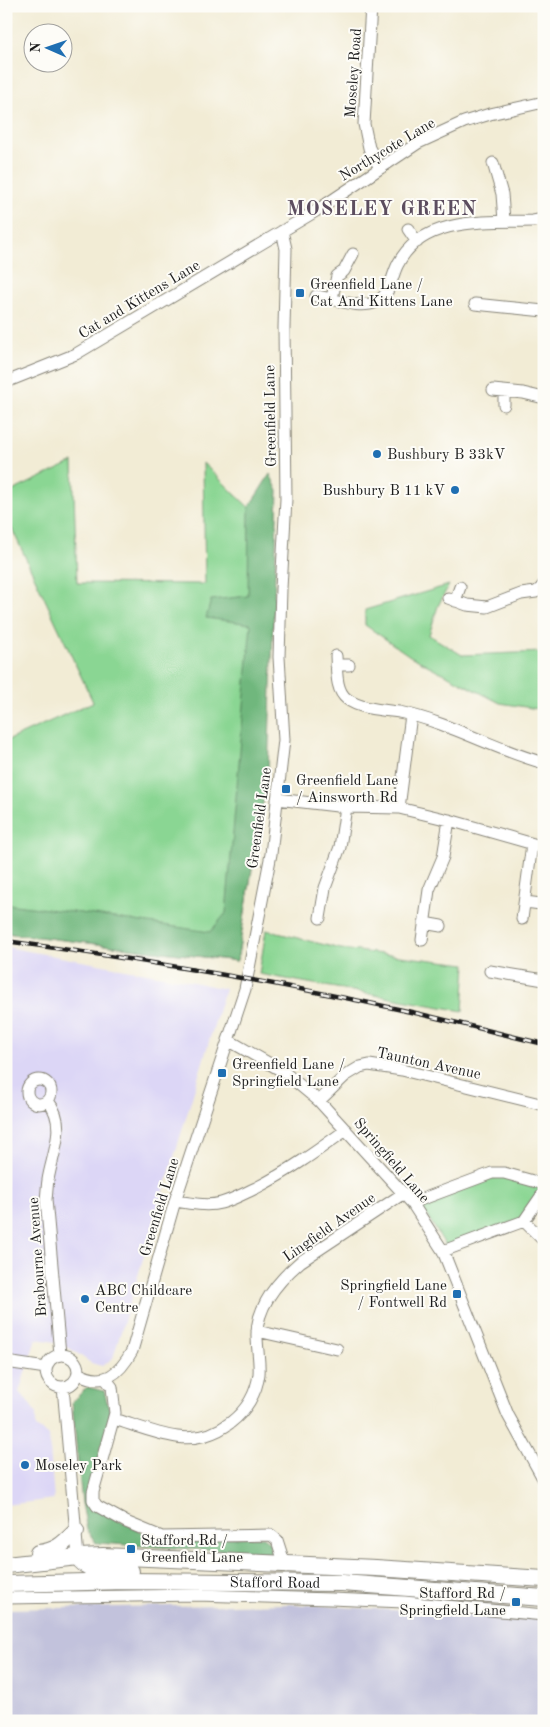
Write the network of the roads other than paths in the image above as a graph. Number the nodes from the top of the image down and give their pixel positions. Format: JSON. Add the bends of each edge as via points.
{"nodes":[{"id":1,"x":372,"y":6,"type":"edge"},
{"id":2,"x":544,"y":102,"type":"edge"},
{"id":3,"x":493,"y":164,"type":"dead end"},
{"id":4,"x":380,"y":168,"type":"junction"},
{"id":5,"x":544,"y":219,"type":"edge"},
{"id":6,"x":504,"y":221,"type":"junction"},
{"id":7,"x":408,"y":229,"type":"dead end"},
{"id":8,"x":282,"y":231,"type":"junction"},
{"id":9,"x":418,"y":242,"type":"junction"},
{"id":10,"x":353,"y":254,"type":"dead end"},
{"id":11,"x":316,"y":296,"type":"dead end"},
{"id":12,"x":332,"y":298,"type":"junction"},
{"id":13,"x":475,"y":304,"type":"dead end"},
{"id":14,"x":544,"y":311,"type":"edge"},
{"id":15,"x":6,"y":382,"type":"edge"},
{"id":16,"x":544,"y":398,"type":"edge"},
{"id":17,"x":504,"y":405,"type":"dead end"},
{"id":18,"x":543,"y":587,"type":"edge"},
{"id":19,"x":460,"y":588,"type":"dead end"},
{"id":20,"x":349,"y":665,"type":"dead end"},
{"id":21,"x":411,"y":715,"type":"junction"},
{"id":22,"x":544,"y":764,"type":"edge"},
{"id":23,"x":277,"y":799,"type":"junction"},
{"id":24,"x":346,"y":807,"type":"junction"},
{"id":25,"x":399,"y":808,"type":"junction"},
{"id":26,"x":449,"y":820,"type":"junction"},
{"id":27,"x":538,"y":845,"type":"edge"},
{"id":28,"x":525,"y":902,"type":"junction"},
{"id":29,"x":542,"y":904,"type":"dead end"},
{"id":30,"x":320,"y":918,"type":"dead end"},
{"id":31,"x":522,"y":919,"type":"dead end"},
{"id":32,"x":424,"y":923,"type":"junction"},
{"id":33,"x":441,"y":926,"type":"dead end"},
{"id":34,"x":422,"y":940,"type":"dead end"},
{"id":35,"x":490,"y":971,"type":"dead end"},
{"id":36,"x":544,"y":980,"type":"edge"},
{"id":37,"x":228,"y":1040,"type":"junction"},
{"id":38,"x":48,"y":1101,"type":"dead end"},
{"id":39,"x":319,"y":1101,"type":"junction"},
{"id":40,"x":544,"y":1105,"type":"edge"},
{"id":41,"x":346,"y":1130,"type":"junction"},
{"id":42,"x":544,"y":1184,"type":"edge"},
{"id":43,"x":544,"y":1192,"type":"edge"},
{"id":44,"x":404,"y":1193,"type":"junction"},
{"id":45,"x":175,"y":1201,"type":"junction"},
{"id":46,"x":412,"y":1203,"type":"junction"},
{"id":47,"x":524,"y":1220,"type":"junction"},
{"id":48,"x":544,"y":1241,"type":"edge"},
{"id":49,"x":443,"y":1251,"type":"junction"},
{"id":50,"x":257,"y":1331,"type":"junction"},
{"id":51,"x":337,"y":1349,"type":"dead end"},
{"id":52,"x":60,"y":1354,"type":"junction"},
{"id":53,"x":6,"y":1362,"type":"edge"},
{"id":54,"x":46,"y":1368,"type":"junction"},
{"id":55,"x":78,"y":1372,"type":"junction"},
{"id":56,"x":105,"y":1378,"type":"junction"},
{"id":57,"x":63,"y":1387,"type":"junction"},
{"id":58,"x":114,"y":1419,"type":"junction"},
{"id":59,"x":544,"y":1480,"type":"edge"},
{"id":60,"x":76,"y":1531,"type":"junction"},
{"id":61,"x":78,"y":1557,"type":"junction"},
{"id":62,"x":6,"y":1560,"type":"edge"},
{"id":63,"x":6,"y":1565,"type":"edge"},
{"id":64,"x":285,"y":1565,"type":"junction"},
{"id":65,"x":6,"y":1573,"type":"edge"},
{"id":66,"x":519,"y":1578,"type":"junction"},
{"id":67,"x":544,"y":1579,"type":"edge"},
{"id":68,"x":199,"y":1582,"type":"junction"},
{"id":69,"x":6,"y":1584,"type":"edge"},
{"id":70,"x":544,"y":1586,"type":"edge"},
{"id":71,"x":82,"y":1589,"type":"junction"},
{"id":72,"x":6,"y":1598,"type":"edge"},
{"id":73,"x":544,"y":1598,"type":"edge"},
{"id":74,"x":544,"y":1614,"type":"edge"}],
"edges":[{"from":1,"to":4,"type":"street","name":"Moseley Road","via":[[364,124],[369,148]]},
{"from":2,"to":4,"type":"street","name":"Northycote Lane","via":[[464,122],[418,144]]},
{"from":3,"to":6,"type":"street","via":[[504,176]]},
{"from":4,"to":8,"type":"street","name":"Northycote Lane"},
{"from":5,"to":6,"type":"street"},
{"from":6,"to":9,"type":"street","via":[[466,223],[425,236]]},
{"from":7,"to":9,"type":"street"},
{"from":8,"to":15,"type":"street","name":"Cat and Kittens Lane","via":[[76,354]]},
{"from":8,"to":23,"type":"street","name":"Greenfield Lane","via":[[286,249],[286,499],[279,657],[284,740]]},
{"from":9,"to":12,"type":"street","via":[[401,258],[387,293],[381,299],[360,304]]},
{"from":10,"to":12,"type":"street","via":[[344,271],[337,276]]},
{"from":11,"to":12,"type":"street"},
{"from":13,"to":14,"type":"street"},
{"from":16,"to":17,"type":"street","via":[[499,391]]},
{"from":18,"to":19,"type":"street","via":[[487,606],[467,605],[451,599]]},
{"from":20,"to":21,"type":"street","via":[[336,660],[338,682],[346,699],[362,706]]},
{"from":21,"to":22,"type":"street"},
{"from":21,"to":25,"type":"street"},
{"from":23,"to":24,"type":"street"},
{"from":23,"to":37,"type":"street","name":"Greenfield Lane","via":[[271,854],[248,977]]},
{"from":24,"to":25,"type":"street"},
{"from":24,"to":30,"type":"street","via":[[340,847],[325,888],[327,906]]},
{"from":25,"to":26,"type":"street"},
{"from":26,"to":27,"type":"street"},
{"from":26,"to":32,"type":"street","via":[[443,857],[429,890]]},
{"from":27,"to":28,"type":"street"},
{"from":28,"to":29,"type":"street"},
{"from":28,"to":31,"type":"street"},
{"from":32,"to":33,"type":"street"},
{"from":32,"to":34,"type":"street"},
{"from":35,"to":36,"type":"street"},
{"from":37,"to":39,"type":"street","name":"Springfield Lane","via":[[284,1072]]},
{"from":37,"to":45,"type":"street","name":"Greenfield Lane"},
{"from":38,"to":52,"type":"street","name":"Brabourne Avenue","via":[[58,1122],[46,1199]]},
{"from":39,"to":40,"type":"street","name":"Taunton Avenue","via":[[345,1076],[369,1065]]},
{"from":39,"to":41,"type":"street","name":"Springfield Lane"},
{"from":41,"to":44,"type":"street","name":"Springfield Lane"},
{"from":41,"to":45,"type":"street","via":[[310,1157],[237,1197],[220,1203],[197,1205]]},
{"from":42,"to":46,"type":"street","via":[[504,1173],[492,1174]]},
{"from":43,"to":47,"type":"street"},
{"from":44,"to":46,"type":"street","name":"Springfield Lane"},
{"from":44,"to":50,"type":"street","name":"Lingfield Avenue","via":[[289,1272],[262,1307]]},
{"from":45,"to":56,"type":"street","name":"Greenfield Lane","via":[[132,1351],[118,1371]]},
{"from":46,"to":49,"type":"street","name":"Springfield Lane"},
{"from":47,"to":48,"type":"street"},
{"from":47,"to":49,"type":"street"},
{"from":49,"to":59,"type":"street","name":"Springfield Lane","via":[[508,1415]]},
{"from":50,"to":51,"type":"street"},
{"from":50,"to":58,"type":"street","name":"Lingfield Avenue","via":[[259,1374],[254,1392],[244,1410],[220,1430],[203,1436],[177,1437]]},
{"from":52,"to":54,"type":"street","via":[[51,1359]]},
{"from":52,"to":55,"type":"street","via":[[74,1359]]},
{"from":53,"to":54,"type":"street"},
{"from":54,"to":57,"type":"street","via":[[53,1385]]},
{"from":55,"to":56,"type":"street","via":[[85,1377]]},
{"from":55,"to":57,"type":"street","via":[[75,1381]]},
{"from":56,"to":58,"type":"street","via":[[112,1387],[116,1406]]},
{"from":57,"to":60,"type":"street"},
{"from":58,"to":64,"type":"street","name":"Stafford Road","via":[[93,1492],[97,1506],[162,1537],[271,1535],[277,1540]]},
{"from":60,"to":61,"type":"street"},
{"from":60,"to":62,"type":"highway","via":[[49,1552]]},
{"from":61,"to":63,"type":"highway","name":"Stafford Road"},
{"from":61,"to":64,"type":"highway","name":"Stafford Road"},
{"from":61,"to":68,"type":"highway","via":[[85,1565],[97,1570],[166,1573]]},
{"from":61,"to":71,"type":"highway"},
{"from":64,"to":66,"type":"highway","name":"Stafford Road"},
{"from":65,"to":71,"type":"highway","via":[[70,1574],[76,1576]]},
{"from":66,"to":67,"type":"highway","name":"Stafford Road"},
{"from":66,"to":70,"type":"highway"},
{"from":68,"to":71,"type":"highway","name":"Stafford Road"},
{"from":68,"to":73,"type":"highway","name":"Stafford Road","via":[[342,1583]]},
{"from":69,"to":71,"type":"highway","name":"Stafford Road"},
{"from":71,"to":72,"type":"street"},
{"from":71,"to":74,"type":"street","via":[[404,1602]]}]}
